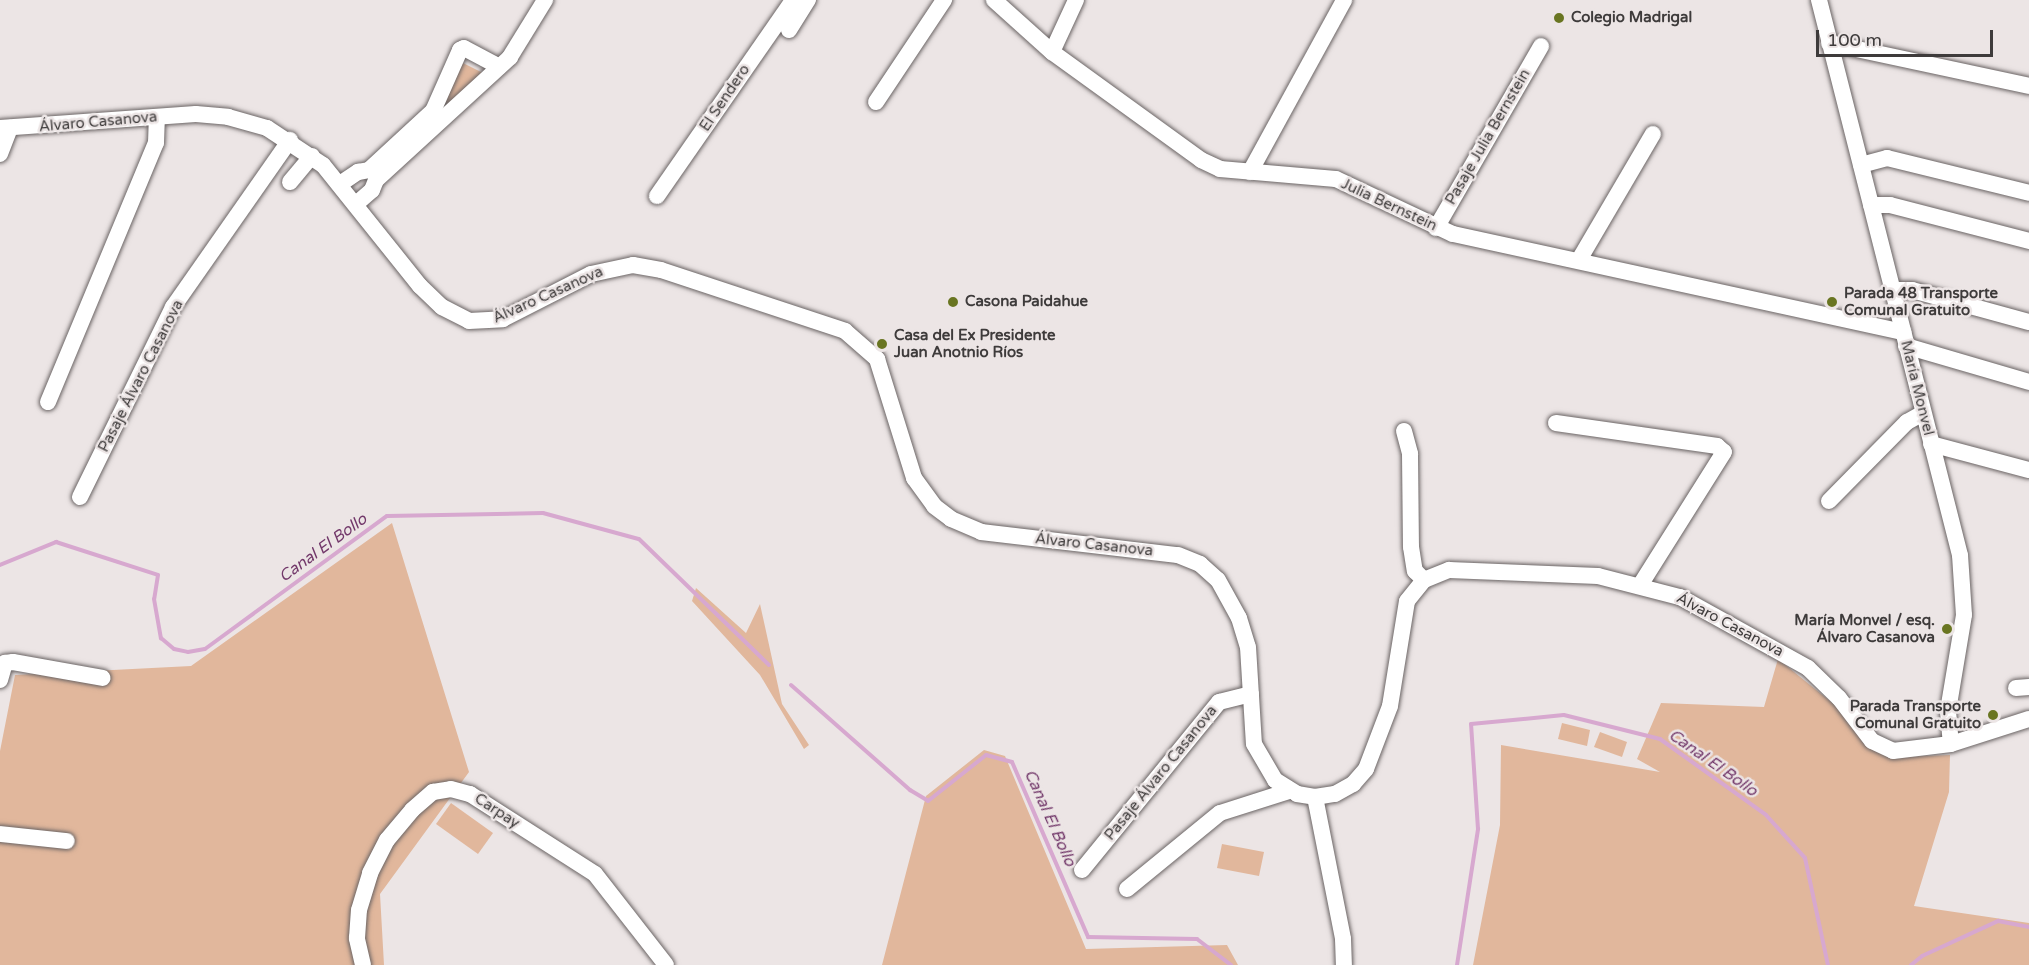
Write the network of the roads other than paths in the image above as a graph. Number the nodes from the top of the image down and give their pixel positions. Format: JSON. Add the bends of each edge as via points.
{"nodes":[{"id":1,"x":545,"y":0,"type":"edge"},
{"id":2,"x":794,"y":0,"type":"edge"},
{"id":3,"x":808,"y":0,"type":"edge"},
{"id":4,"x":944,"y":0,"type":"edge"},
{"id":5,"x":994,"y":0,"type":"edge"},
{"id":6,"x":1076,"y":0,"type":"edge"},
{"id":7,"x":1344,"y":0,"type":"edge"},
{"id":8,"x":1819,"y":0,"type":"edge"},
{"id":9,"x":789,"y":30,"type":"dead end"},
{"id":10,"x":1829,"y":43,"type":"junction"},
{"id":11,"x":1541,"y":46,"type":"dead end"},
{"id":12,"x":1052,"y":52,"type":"junction"},
{"id":13,"x":499,"y":67,"type":"junction"},
{"id":14,"x":2029,"y":86,"type":"edge"},
{"id":15,"x":876,"y":102,"type":"dead end"},
{"id":16,"x":439,"y":114,"type":"junction"},
{"id":17,"x":157,"y":117,"type":"junction"},
{"id":18,"x":5,"y":128,"type":"edge"},
{"id":19,"x":1653,"y":134,"type":"dead end"},
{"id":20,"x":290,"y":140,"type":"junction"},
{"id":21,"x":0,"y":154,"type":"edge"},
{"id":22,"x":312,"y":156,"type":"junction"},
{"id":23,"x":1861,"y":165,"type":"junction"},
{"id":24,"x":1250,"y":172,"type":"junction"},
{"id":25,"x":290,"y":182,"type":"dead end"},
{"id":26,"x":340,"y":184,"type":"junction"},
{"id":27,"x":2029,"y":194,"type":"edge"},
{"id":28,"x":657,"y":196,"type":"dead end"},
{"id":29,"x":356,"y":204,"type":"junction"},
{"id":30,"x":1871,"y":205,"type":"junction"},
{"id":31,"x":1436,"y":228,"type":"junction"},
{"id":32,"x":2029,"y":241,"type":"edge"},
{"id":33,"x":1579,"y":260,"type":"junction"},
{"id":34,"x":1892,"y":290,"type":"junction"},
{"id":35,"x":2029,"y":322,"type":"edge"},
{"id":36,"x":1905,"y":339,"type":"junction"},
{"id":37,"x":2029,"y":382,"type":"edge"},
{"id":38,"x":48,"y":402,"type":"dead end"},
{"id":39,"x":1923,"y":413,"type":"junction"},
{"id":40,"x":1556,"y":423,"type":"dead end"},
{"id":41,"x":1404,"y":432,"type":"dead end"},
{"id":42,"x":1931,"y":444,"type":"junction"},
{"id":43,"x":2029,"y":470,"type":"edge"},
{"id":44,"x":80,"y":497,"type":"dead end"},
{"id":45,"x":1829,"y":501,"type":"dead end"},
{"id":46,"x":1424,"y":580,"type":"junction"},
{"id":47,"x":1641,"y":584,"type":"junction"},
{"id":48,"x":103,"y":678,"type":"dead end"},
{"id":49,"x":0,"y":680,"type":"edge"},
{"id":50,"x":1251,"y":694,"type":"junction"},
{"id":51,"x":2029,"y":718,"type":"edge"},
{"id":52,"x":1951,"y":744,"type":"junction"},
{"id":53,"x":1289,"y":791,"type":"junction"},
{"id":54,"x":1315,"y":797,"type":"junction"},
{"id":55,"x":0,"y":834,"type":"edge"},
{"id":56,"x":67,"y":840,"type":"dead end"},
{"id":57,"x":1082,"y":870,"type":"dead end"},
{"id":58,"x":1127,"y":889,"type":"dead end"},
{"id":59,"x":363,"y":965,"type":"edge"},
{"id":60,"x":666,"y":965,"type":"edge"},
{"id":61,"x":1344,"y":965,"type":"edge"}],
"edges":[{"from":1,"to":13,"type":"street","via":[[523,39]]},
{"from":2,"to":28,"type":"street","name":"El Sendero"},
{"from":3,"to":9,"type":"street"},
{"from":4,"to":15,"type":"street"},
{"from":5,"to":12,"type":"street","name":"Julia Bernstein"},
{"from":6,"to":12,"type":"street"},
{"from":7,"to":24,"type":"street"},
{"from":8,"to":10,"type":"street","name":"María Monvel"},
{"from":10,"to":14,"type":"street"},
{"from":10,"to":23,"type":"street","name":"María Monvel"},
{"from":11,"to":31,"type":"street","name":"Pasaje Julia Bernstein"},
{"from":12,"to":24,"type":"street","name":"Julia Bernstein","via":[[1201,160],[1230,171]]},
{"from":13,"to":16,"type":"street"},
{"from":13,"to":16,"type":"street","via":[[464,48],[460,50]]},
{"from":16,"to":26,"type":"street","via":[[369,170],[357,172]]},
{"from":16,"to":29,"type":"street"},
{"from":17,"to":18,"type":"street","name":"Álvaro Casanova"},
{"from":17,"to":20,"type":"street","name":"Álvaro Casanova","via":[[228,117],[254,123]]},
{"from":17,"to":38,"type":"street","via":[[156,143]]},
{"from":18,"to":21,"type":"street"},
{"from":19,"to":33,"type":"street"},
{"from":20,"to":22,"type":"street","name":"Álvaro Casanova"},
{"from":20,"to":44,"type":"street","name":"Pasaje Álvaro Casanova","via":[[173,307]]},
{"from":22,"to":25,"type":"street"},
{"from":22,"to":26,"type":"street","name":"Álvaro Casanova"},
{"from":23,"to":27,"type":"street","via":[[1887,158]]},
{"from":23,"to":30,"type":"street","name":"María Monvel"},
{"from":24,"to":31,"type":"street","name":"Julia Bernstein","via":[[1336,179]]},
{"from":26,"to":29,"type":"street","name":"Álvaro Casanova"},
{"from":29,"to":50,"type":"street","name":"Álvaro Casanova","via":[[429,296],[469,321],[503,319],[591,273],[633,265],[661,270],[845,331],[877,359],[911,471],[942,513],[981,532],[1167,552],[1200,564],[1218,580],[1239,618],[1251,663]]},
{"from":30,"to":32,"type":"street","via":[[1890,205]]},
{"from":30,"to":34,"type":"street","name":"María Monvel"},
{"from":31,"to":33,"type":"street","name":"Julia Bernstein"},
{"from":33,"to":36,"type":"street","name":"Julia Bernstein"},
{"from":34,"to":35,"type":"street","via":[[1912,290]]},
{"from":34,"to":36,"type":"street","name":"María Monvel"},
{"from":36,"to":37,"type":"street","name":"Julia Bernstein"},
{"from":36,"to":39,"type":"street","name":"María Monvel"},
{"from":39,"to":42,"type":"street","name":"María Monvel"},
{"from":39,"to":45,"type":"street","via":[[1907,422]]},
{"from":40,"to":47,"type":"street","via":[[1717,446],[1724,452]]},
{"from":41,"to":46,"type":"street","via":[[1410,454],[1411,547],[1415,571]]},
{"from":42,"to":43,"type":"street"},
{"from":42,"to":52,"type":"street","name":"María Monvel","via":[[1965,593],[1948,711]]},
{"from":46,"to":47,"type":"street","name":"Álvaro Casanova","via":[[1440,572],[1459,570],[1598,576]]},
{"from":46,"to":54,"type":"street","via":[[1411,593],[1404,609],[1390,706],[1366,769],[1344,790]]},
{"from":47,"to":52,"type":"street","name":"Álvaro Casanova","via":[[1699,605],[1808,668],[1839,698],[1872,741],[1893,751]]},
{"from":48,"to":49,"type":"street","via":[[13,662],[5,663]]},
{"from":50,"to":53,"type":"street","name":"Álvaro Casanova","via":[[1254,744],[1269,773]]},
{"from":50,"to":57,"type":"street","name":"Pasaje Álvaro Casanova","via":[[1219,702]]},
{"from":51,"to":52,"type":"street","name":"Álvaro Casanova"},
{"from":53,"to":54,"type":"street"},
{"from":53,"to":58,"type":"street","via":[[1220,813]]},
{"from":54,"to":61,"type":"street","via":[[1343,939]]},
{"from":55,"to":56,"type":"street"},
{"from":59,"to":60,"type":"street","name":"Carpay","via":[[358,929],[370,873],[387,840],[412,810],[433,792],[452,789],[470,794],[595,874]]}]}
